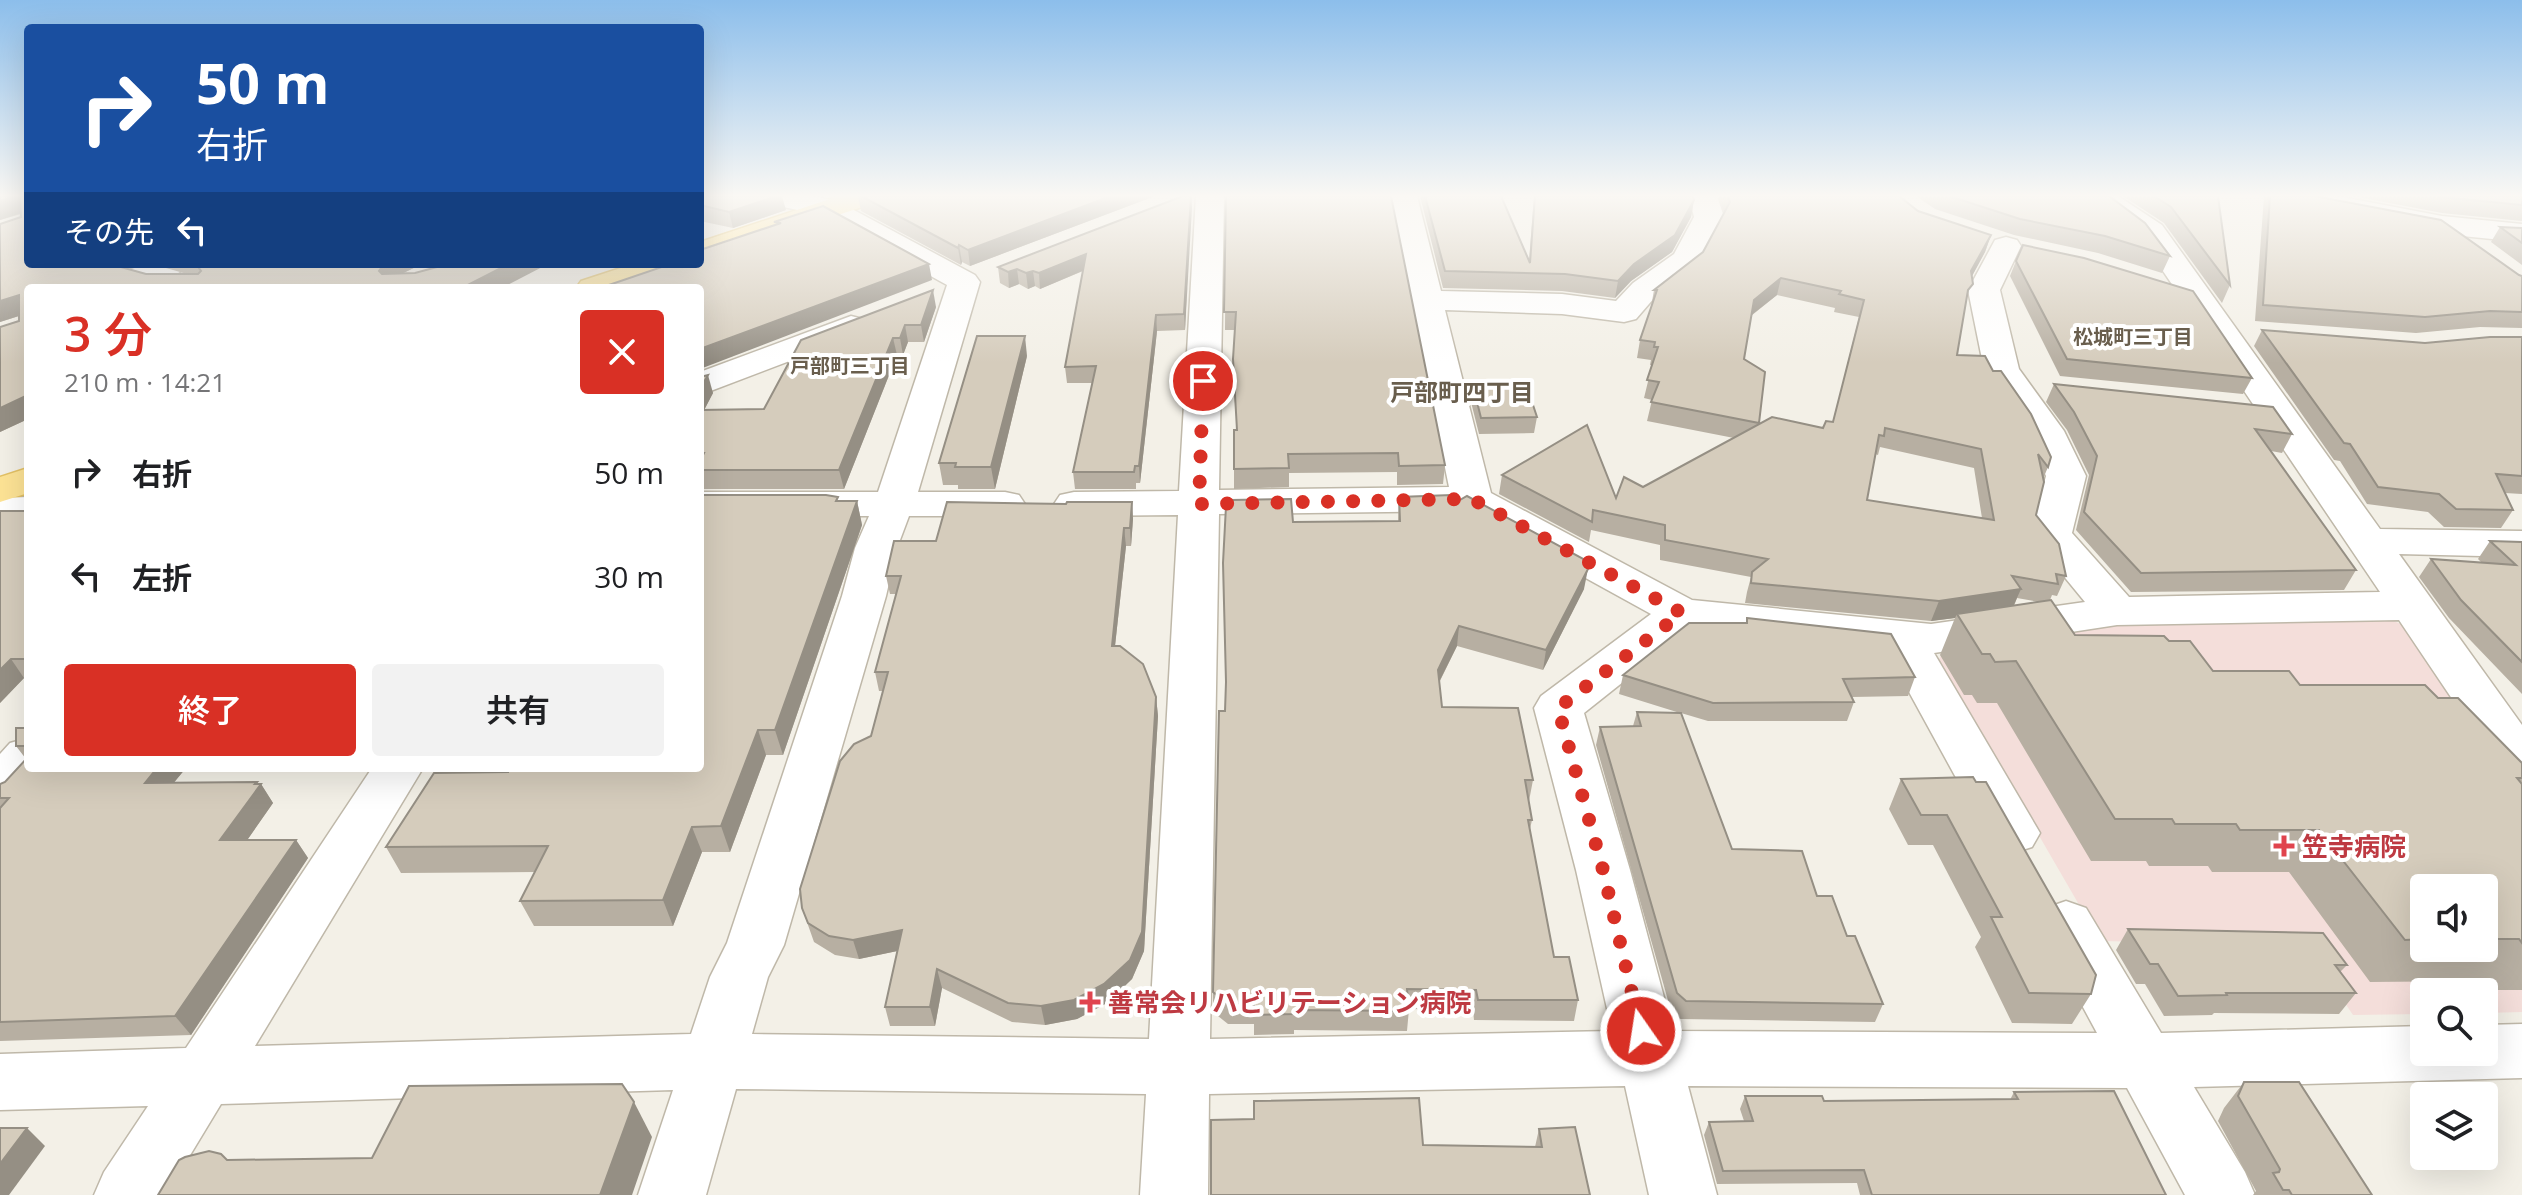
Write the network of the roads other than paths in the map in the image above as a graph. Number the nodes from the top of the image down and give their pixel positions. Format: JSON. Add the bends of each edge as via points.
{"nodes":[{"id":1,"x":909,"y":252,"type":"edge"},
{"id":2,"x":1192,"y":252,"type":"edge"},
{"id":3,"x":1416,"y":252,"type":"edge"},
{"id":4,"x":1690,"y":252,"type":"edge"},
{"id":5,"x":2003,"y":252,"type":"edge"},
{"id":6,"x":2166,"y":252,"type":"edge"},
{"id":7,"x":2481,"y":252,"type":"edge"},
{"id":8,"x":2490,"y":258,"type":"edge"},
{"id":9,"x":652,"y":268,"type":"edge"},
{"id":10,"x":158,"y":270,"type":"edge"},
{"id":11,"x":2145,"y":279,"type":"edge"},
{"id":12,"x":124,"y":284,"type":"edge"},
{"id":13,"x":184,"y":284,"type":"edge"},
{"id":14,"x":604,"y":284,"type":"edge"},
{"id":15,"x":1427,"y":300,"type":"junction"},
{"id":16,"x":2210,"y":314,"type":"junction"},
{"id":17,"x":876,"y":316,"type":"edge"},
{"id":18,"x":2266,"y":335,"type":"edge"},
{"id":19,"x":704,"y":382,"type":"edge"},
{"id":20,"x":2010,"y":384,"type":"junction"},
{"id":21,"x":2057,"y":389,"type":"edge"},
{"id":22,"x":2230,"y":407,"type":"edge"},
{"id":23,"x":2278,"y":412,"type":"junction"},
{"id":24,"x":24,"y":481,"type":"edge"},
{"id":25,"x":0,"y":490,"type":"edge"},
{"id":26,"x":1472,"y":499,"type":"junction"},
{"id":27,"x":704,"y":504,"type":"edge"},
{"id":28,"x":894,"y":504,"type":"junction"},
{"id":29,"x":1199,"y":504,"type":"junction"},
{"id":30,"x":24,"y":509,"type":"edge"},
{"id":31,"x":0,"y":510,"type":"edge"},
{"id":32,"x":2366,"y":541,"type":"junction"},
{"id":33,"x":2522,"y":544,"type":"edge"},
{"id":34,"x":2411,"y":606,"type":"junction"},
{"id":35,"x":2117,"y":611,"type":"junction"},
{"id":36,"x":1682,"y":613,"type":"junction"},
{"id":37,"x":1902,"y":637,"type":"junction"},
{"id":38,"x":24,"y":760,"type":"edge"},
{"id":39,"x":2522,"y":763,"type":"edge"},
{"id":40,"x":395,"y":772,"type":"edge"},
{"id":41,"x":0,"y":786,"type":"edge"},
{"id":42,"x":2522,"y":1051,"type":"edge"},
{"id":43,"x":1647,"y":1058,"type":"junction"},
{"id":44,"x":713,"y":1061,"type":"junction"},
{"id":45,"x":2144,"y":1061,"type":"junction"},
{"id":46,"x":1179,"y":1067,"type":"junction"},
{"id":47,"x":203,"y":1078,"type":"junction"},
{"id":48,"x":0,"y":1082,"type":"edge"},
{"id":49,"x":128,"y":1195,"type":"edge"},
{"id":50,"x":672,"y":1195,"type":"edge"},
{"id":51,"x":1174,"y":1195,"type":"edge"},
{"id":52,"x":1683,"y":1195,"type":"edge"},
{"id":53,"x":2221,"y":1195,"type":"edge"}],
"edges":[{"from":1,"to":28,"type":"street","via":[[964,282]]},
{"from":2,"to":29,"type":"street"},
{"from":3,"to":15,"type":"street"},
{"from":4,"to":15,"type":"street","via":[[1624,312],[1562,304]]},
{"from":5,"to":20,"type":"street","via":[[1984,290]]},
{"from":6,"to":16,"type":"street"},
{"from":7,"to":8,"type":"street"},
{"from":9,"to":14,"type":"main road"},
{"from":10,"to":12,"type":"street"},
{"from":10,"to":13,"type":"street"},
{"from":11,"to":16,"type":"street"},
{"from":15,"to":26,"type":"street"},
{"from":16,"to":18,"type":"street"},
{"from":16,"to":23,"type":"street"},
{"from":17,"to":19,"type":"street"},
{"from":20,"to":21,"type":"street"},
{"from":20,"to":35,"type":"street","via":[[2045,431],[2066,476],[2051,535]]},
{"from":22,"to":23,"type":"street"},
{"from":23,"to":32,"type":"street"},
{"from":24,"to":25,"type":"main road"},
{"from":26,"to":29,"type":"street"},
{"from":26,"to":36,"type":"street"},
{"from":27,"to":28,"type":"street"},
{"from":28,"to":29,"type":"street"},
{"from":28,"to":44,"type":"street","via":[[755,945],[739,977]]},
{"from":29,"to":46,"type":"street"},
{"from":30,"to":31,"type":"street"},
{"from":32,"to":33,"type":"street"},
{"from":32,"to":34,"type":"street"},
{"from":34,"to":35,"type":"street"},
{"from":34,"to":39,"type":"street"},
{"from":35,"to":37,"type":"street","via":[[1931,639]]},
{"from":36,"to":37,"type":"street"},
{"from":36,"to":43,"type":"street","via":[[1558,708]]},
{"from":37,"to":45,"type":"street"},
{"from":38,"to":41,"type":"street"},
{"from":40,"to":47,"type":"street"},
{"from":42,"to":45,"type":"street"},
{"from":43,"to":45,"type":"street"},
{"from":43,"to":46,"type":"street"},
{"from":43,"to":52,"type":"street"},
{"from":44,"to":46,"type":"street"},
{"from":44,"to":47,"type":"street"},
{"from":44,"to":50,"type":"street"},
{"from":45,"to":53,"type":"street"},
{"from":46,"to":51,"type":"street"},
{"from":47,"to":48,"type":"street"},
{"from":47,"to":49,"type":"street"}]}
